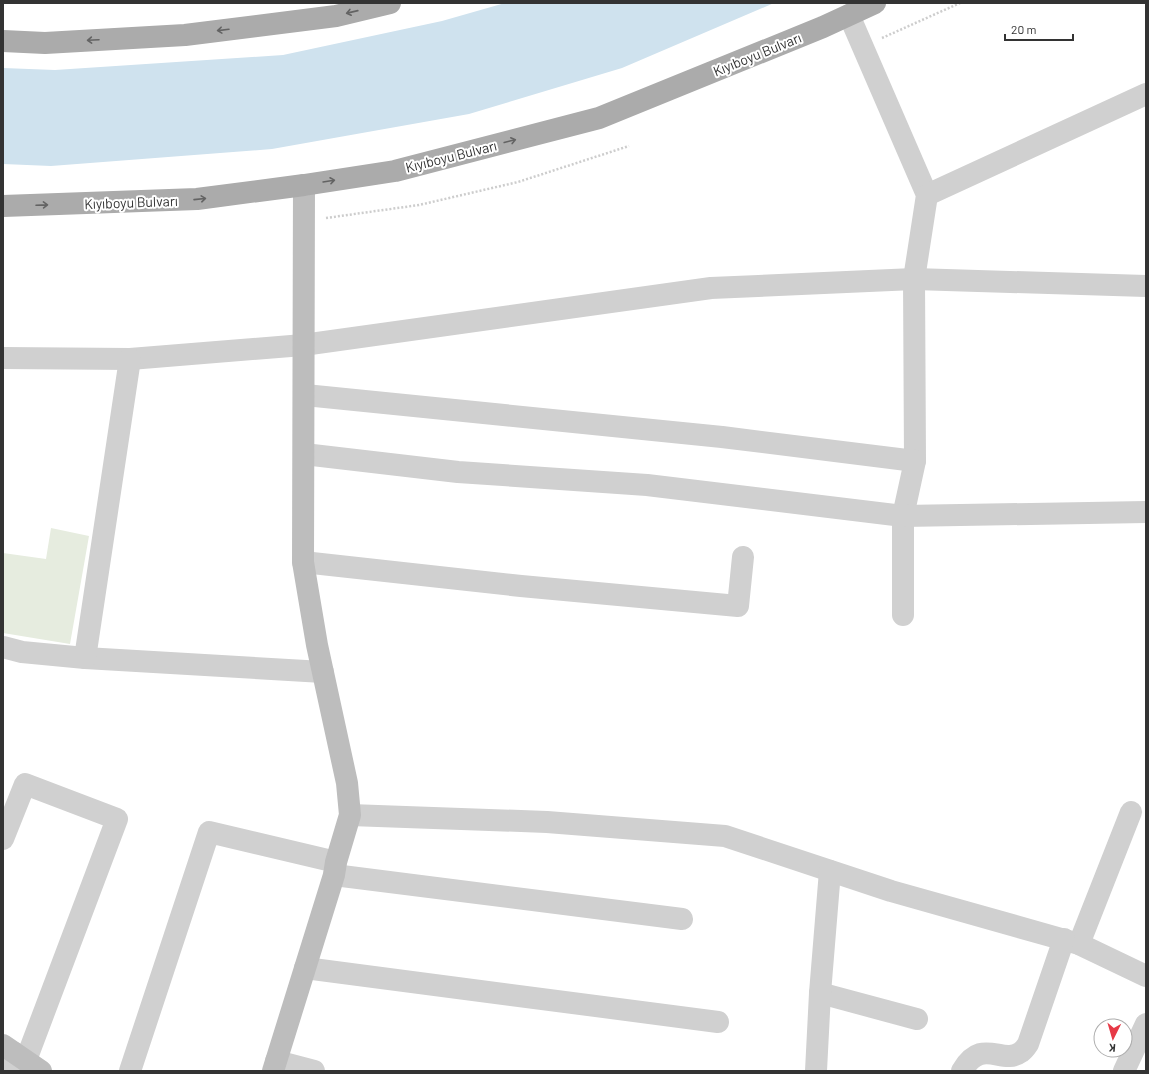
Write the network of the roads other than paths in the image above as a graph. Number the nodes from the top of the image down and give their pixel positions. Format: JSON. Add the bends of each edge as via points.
{"nodes":[{"id":1,"x":390,"y":3,"type":"edge"},
{"id":2,"x":875,"y":3,"type":"edge"},
{"id":3,"x":849,"y":15,"type":"junction"},
{"id":4,"x":3,"y":41,"type":"edge"},
{"id":5,"x":1146,"y":94,"type":"edge"},
{"id":6,"x":304,"y":185,"type":"junction"},
{"id":7,"x":927,"y":195,"type":"junction"},
{"id":8,"x":3,"y":206,"type":"edge"},
{"id":9,"x":914,"y":279,"type":"junction"},
{"id":10,"x":1146,"y":286,"type":"edge"},
{"id":11,"x":303,"y":344,"type":"junction"},
{"id":12,"x":3,"y":358,"type":"edge"},
{"id":13,"x":130,"y":359,"type":"junction"},
{"id":14,"x":305,"y":395,"type":"junction"},
{"id":15,"x":304,"y":454,"type":"junction"},
{"id":16,"x":915,"y":461,"type":"junction"},
{"id":17,"x":1146,"y":512,"type":"edge"},
{"id":18,"x":903,"y":516,"type":"junction"},
{"id":19,"x":743,"y":557,"type":"dead end"},
{"id":20,"x":303,"y":562,"type":"junction"},
{"id":21,"x":903,"y":615,"type":"dead end"},
{"id":22,"x":3,"y":647,"type":"edge"},
{"id":23,"x":85,"y":658,"type":"junction"},
{"id":24,"x":323,"y":672,"type":"junction"},
{"id":25,"x":1131,"y":812,"type":"dead end"},
{"id":26,"x":350,"y":815,"type":"junction"},
{"id":27,"x":3,"y":839,"type":"edge"},
{"id":28,"x":335,"y":869,"type":"junction"},
{"id":29,"x":830,"y":871,"type":"junction"},
{"id":30,"x":682,"y":918,"type":"dead end"},
{"id":31,"x":1071,"y":941,"type":"junction"},
{"id":32,"x":305,"y":968,"type":"junction"},
{"id":33,"x":1146,"y":976,"type":"edge"},
{"id":34,"x":820,"y":993,"type":"junction"},
{"id":35,"x":917,"y":1019,"type":"dead end"},
{"id":36,"x":718,"y":1022,"type":"dead end"},
{"id":37,"x":1146,"y":1024,"type":"edge"},
{"id":38,"x":19,"y":1060,"type":"edge"},
{"id":39,"x":275,"y":1066,"type":"edge"},
{"id":40,"x":130,"y":1071,"type":"edge"},
{"id":41,"x":314,"y":1071,"type":"edge"},
{"id":42,"x":816,"y":1071,"type":"edge"},
{"id":43,"x":962,"y":1071,"type":"edge"},
{"id":44,"x":1124,"y":1071,"type":"edge"}],
"edges":[{"from":1,"to":4,"type":"main road","one_way":true,"via":[[336,16],[185,35],[45,43]]},
{"from":2,"to":3,"type":"main road","name":"Kıyıboyu Bulvarı"},
{"from":6,"to":3,"type":"main road","name":"Kıyıboyu Bulvarı","one_way":true,"via":[[395,171],[599,118]]},
{"from":3,"to":7,"type":"street"},
{"from":5,"to":7,"type":"street"},
{"from":8,"to":6,"type":"main road","name":"Kıyıboyu Bulvarı","one_way":true,"via":[[197,199]]},
{"from":6,"to":11,"type":"street"},
{"from":7,"to":9,"type":"street"},
{"from":9,"to":10,"type":"street"},
{"from":9,"to":11,"type":"street","via":[[711,288]]},
{"from":9,"to":16,"type":"street"},
{"from":11,"to":13,"type":"street"},
{"from":11,"to":14,"type":"street"},
{"from":12,"to":13,"type":"street"},
{"from":13,"to":23,"type":"street"},
{"from":14,"to":15,"type":"street"},
{"from":14,"to":16,"type":"street","via":[[722,437]]},
{"from":15,"to":18,"type":"street","via":[[458,472],[647,485]]},
{"from":15,"to":20,"type":"street"},
{"from":16,"to":18,"type":"street"},
{"from":17,"to":18,"type":"street"},
{"from":18,"to":21,"type":"street"},
{"from":19,"to":20,"type":"street","via":[[738,606]]},
{"from":20,"to":24,"type":"street"},
{"from":22,"to":23,"type":"street","via":[[22,652]]},
{"from":23,"to":24,"type":"street"},
{"from":24,"to":26,"type":"street","via":[[347,783]]},
{"from":25,"to":31,"type":"street"},
{"from":26,"to":28,"type":"street"},
{"from":26,"to":29,"type":"street","via":[[547,822],[725,836]]},
{"from":27,"to":38,"type":"street","via":[[24,784],[117,819]]},
{"from":28,"to":30,"type":"street"},
{"from":28,"to":32,"type":"street"},
{"from":28,"to":40,"type":"street","via":[[209,832]]},
{"from":29,"to":31,"type":"street","via":[[891,891]]},
{"from":29,"to":34,"type":"street"},
{"from":31,"to":33,"type":"street"},
{"from":31,"to":43,"type":"street","via":[[1028,1044],[1016,1055],[974,1056]]},
{"from":32,"to":36,"type":"street"},
{"from":32,"to":39,"type":"street"},
{"from":34,"to":35,"type":"street"},
{"from":34,"to":42,"type":"street"},
{"from":37,"to":44,"type":"street"},
{"from":39,"to":41,"type":"street"}]}
